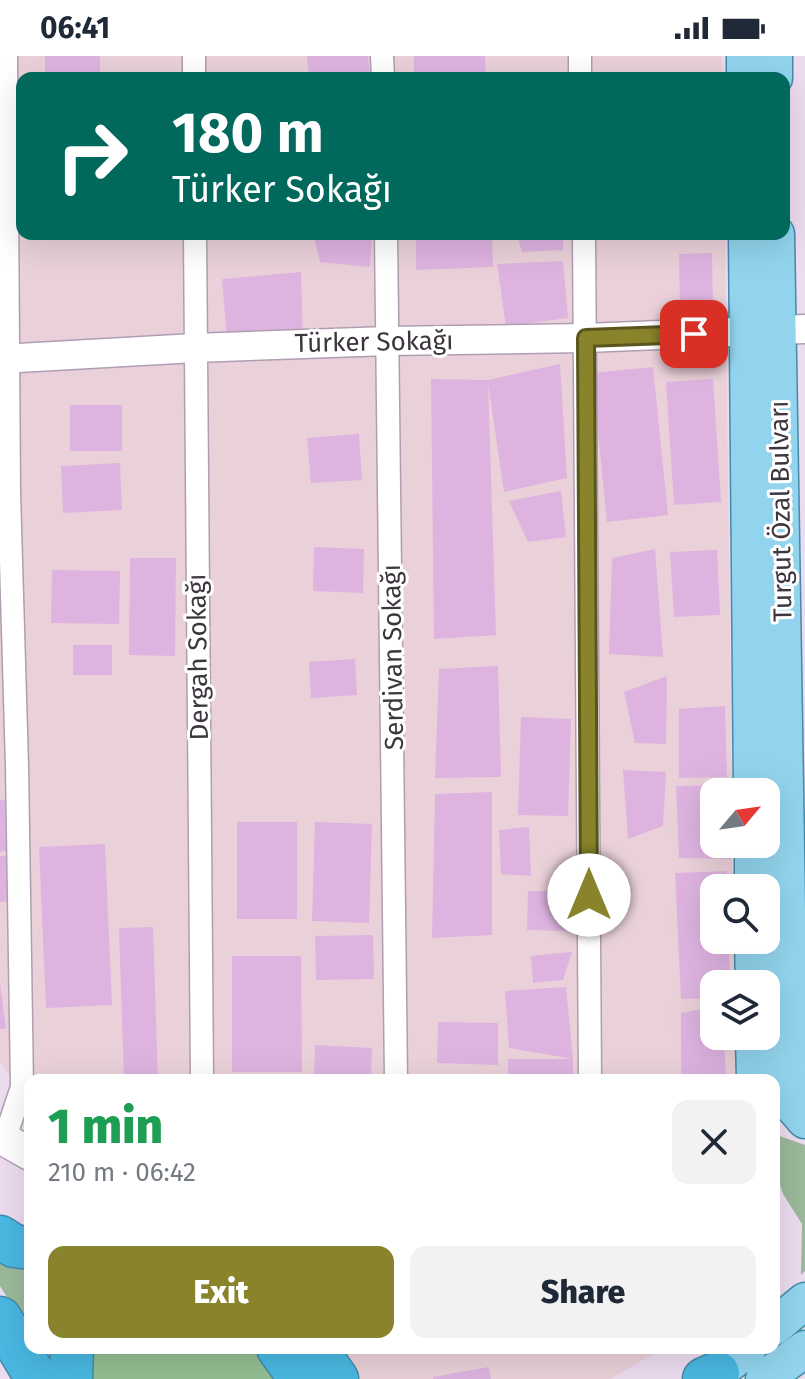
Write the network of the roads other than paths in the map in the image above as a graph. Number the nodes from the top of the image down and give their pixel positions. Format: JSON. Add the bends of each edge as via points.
{"nodes":[{"id":1,"x":6,"y":56,"type":"edge"},
{"id":2,"x":195,"y":240,"type":"edge"},
{"id":3,"x":386,"y":240,"type":"edge"},
{"id":4,"x":584,"y":240,"type":"edge"},
{"id":5,"x":749,"y":240,"type":"edge"},
{"id":6,"x":776,"y":240,"type":"edge"},
{"id":7,"x":777,"y":330,"type":"edge"},
{"id":8,"x":586,"y":338,"type":"junction"},
{"id":9,"x":388,"y":341,"type":"junction"},
{"id":10,"x":195,"y":348,"type":"junction"},
{"id":11,"x":3,"y":359,"type":"edge"},
{"id":12,"x":9,"y":766,"type":"edge"},
{"id":13,"x":753,"y":778,"type":"edge"},
{"id":14,"x":754,"y":1050,"type":"edge"},
{"id":15,"x":202,"y":1074,"type":"edge"},
{"id":16,"x":396,"y":1074,"type":"edge"},
{"id":17,"x":590,"y":1074,"type":"edge"},
{"id":18,"x":755,"y":1074,"type":"edge"},
{"id":19,"x":805,"y":1120,"type":"edge"},
{"id":20,"x":11,"y":1144,"type":"edge"},
{"id":21,"x":0,"y":1237,"type":"edge"},
{"id":22,"x":24,"y":1247,"type":"edge"},
{"id":23,"x":805,"y":1301,"type":"edge"},
{"id":24,"x":0,"y":1318,"type":"edge"},
{"id":25,"x":780,"y":1322,"type":"edge"},
{"id":26,"x":72,"y":1354,"type":"edge"},
{"id":27,"x":282,"y":1354,"type":"edge"},
{"id":28,"x":319,"y":1354,"type":"edge"},
{"id":29,"x":802,"y":1361,"type":"edge"},
{"id":30,"x":37,"y":1379,"type":"edge"},
{"id":31,"x":71,"y":1379,"type":"edge"},
{"id":32,"x":300,"y":1379,"type":"edge"},
{"id":33,"x":337,"y":1379,"type":"edge"},
{"id":34,"x":764,"y":1379,"type":"edge"}],
"edges":[{"from":1,"to":11,"type":"street"},
{"from":2,"to":10,"type":"street","name":"Dergah Sokağı"},
{"from":3,"to":9,"type":"street","name":"Serdivan Sokağı"},
{"from":4,"to":8,"type":"street"},
{"from":5,"to":7,"type":"main road","name":"Turgut Özal Bulvarı"},
{"from":6,"to":7,"type":"main road","name":"Turgut Özal Bulvarı"},
{"from":7,"to":8,"type":"street","name":"Türker Sokağı"},
{"from":7,"to":13,"type":"main road","name":"Turgut Özal Bulvarı"},
{"from":7,"to":19,"type":"main road","name":"Turgut Özal Bulvarı","via":[[790,1094]]},
{"from":8,"to":9,"type":"street","name":"Türker Sokağı"},
{"from":8,"to":17,"type":"street"},
{"from":9,"to":10,"type":"street","name":"Türker Sokağı"},
{"from":9,"to":16,"type":"street","name":"Serdivan Sokağı"},
{"from":10,"to":11,"type":"street","name":"Türker Sokağı"},
{"from":10,"to":15,"type":"street","name":"Dergah Sokağı"},
{"from":11,"to":12,"type":"street"},
{"from":12,"to":20,"type":"street","via":[[22,1087]]},
{"from":14,"to":18,"type":"main road"},
{"from":21,"to":22,"type":"highway"},
{"from":23,"to":25,"type":"main road"},
{"from":24,"to":30,"type":"highway"},
{"from":26,"to":31,"type":"highway"},
{"from":27,"to":32,"type":"highway"},
{"from":28,"to":33,"type":"highway"},
{"from":29,"to":34,"type":"main road"}]}
